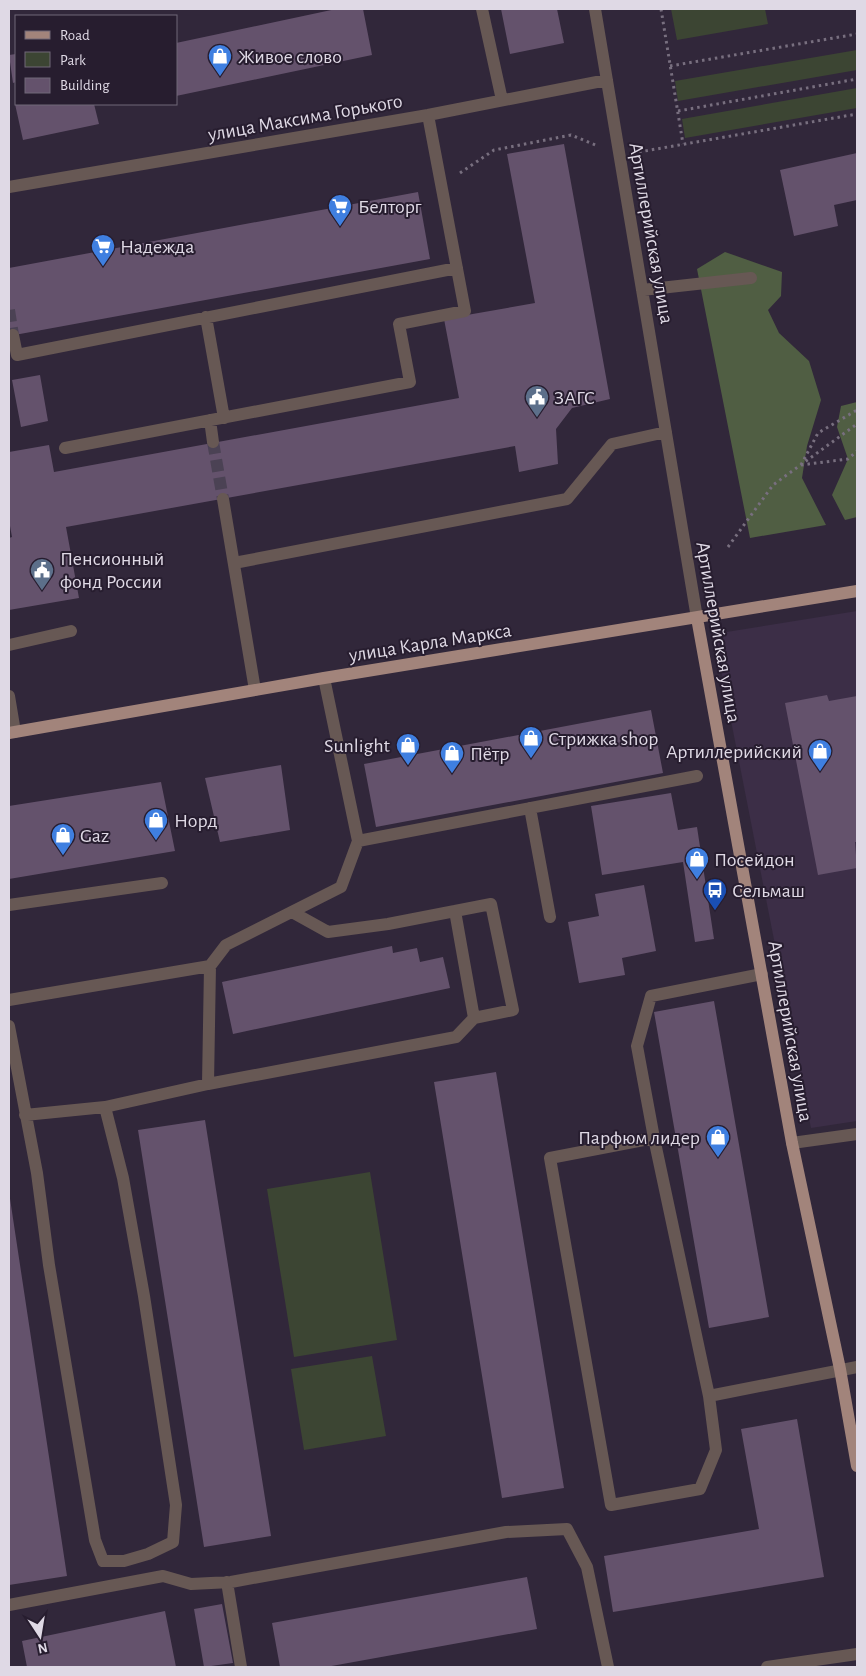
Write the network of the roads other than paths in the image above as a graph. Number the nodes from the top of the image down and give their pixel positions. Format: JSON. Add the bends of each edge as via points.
{"nodes":[{"id":1,"x":482,"y":9,"type":"edge"},
{"id":2,"x":595,"y":9,"type":"edge"},
{"id":3,"x":607,"y":80,"type":"junction"},
{"id":4,"x":502,"y":100,"type":"junction"},
{"id":5,"x":428,"y":115,"type":"junction"},
{"id":6,"x":9,"y":187,"type":"edge"},
{"id":7,"x":457,"y":268,"type":"junction"},
{"id":8,"x":751,"y":278,"type":"dead end"},
{"id":9,"x":642,"y":290,"type":"junction"},
{"id":10,"x":206,"y":317,"type":"junction"},
{"id":11,"x":14,"y":335,"type":"dead end"},
{"id":12,"x":224,"y":418,"type":"junction"},
{"id":13,"x":210,"y":420,"type":"junction"},
{"id":14,"x":666,"y":432,"type":"junction"},
{"id":15,"x":214,"y":442,"type":"tunnel mouth"},
{"id":16,"x":65,"y":448,"type":"dead end"},
{"id":17,"x":223,"y":499,"type":"tunnel mouth"},
{"id":18,"x":234,"y":563,"type":"junction"},
{"id":19,"x":857,"y":591,"type":"edge"},
{"id":20,"x":697,"y":618,"type":"junction"},
{"id":21,"x":71,"y":631,"type":"dead end"},
{"id":22,"x":9,"y":645,"type":"edge"},
{"id":23,"x":324,"y":678,"type":"junction"},
{"id":24,"x":255,"y":690,"type":"junction"},
{"id":25,"x":9,"y":696,"type":"edge"},
{"id":26,"x":12,"y":732,"type":"edge"},
{"id":27,"x":697,"y":776,"type":"dead end"},
{"id":28,"x":530,"y":808,"type":"junction"},
{"id":29,"x":358,"y":841,"type":"junction"},
{"id":30,"x":162,"y":884,"type":"dead end"},
{"id":31,"x":9,"y":905,"type":"edge"},
{"id":32,"x":455,"y":911,"type":"junction"},
{"id":33,"x":292,"y":912,"type":"junction"},
{"id":34,"x":550,"y":917,"type":"dead end"},
{"id":35,"x":210,"y":966,"type":"junction"},
{"id":36,"x":762,"y":974,"type":"junction"},
{"id":37,"x":9,"y":1000,"type":"edge"},
{"id":38,"x":474,"y":1018,"type":"junction"},
{"id":39,"x":9,"y":1026,"type":"edge"},
{"id":40,"x":208,"y":1084,"type":"junction"},
{"id":41,"x":105,"y":1107,"type":"junction"},
{"id":42,"x":25,"y":1115,"type":"junction"},
{"id":43,"x":857,"y":1134,"type":"edge"},
{"id":44,"x":654,"y":1138,"type":"junction"},
{"id":45,"x":792,"y":1143,"type":"junction"},
{"id":46,"x":857,"y":1367,"type":"edge"},
{"id":47,"x":840,"y":1369,"type":"junction"},
{"id":48,"x":709,"y":1396,"type":"junction"},
{"id":49,"x":857,"y":1466,"type":"edge"},
{"id":50,"x":226,"y":1582,"type":"junction"},
{"id":51,"x":9,"y":1605,"type":"edge"},
{"id":52,"x":857,"y":1654,"type":"edge"},
{"id":53,"x":241,"y":1667,"type":"edge"},
{"id":54,"x":608,"y":1667,"type":"edge"},
{"id":55,"x":767,"y":1667,"type":"edge"}],
"edges":[{"from":1,"to":4,"type":"street"},
{"from":2,"to":3,"type":"street","name":"Артиллерийская улица"},
{"from":3,"to":4,"type":"street","name":"улица Максима Горького"},
{"from":3,"to":9,"type":"street","name":"Артиллерийская улица"},
{"from":4,"to":5,"type":"street","name":"улица Максима Горького"},
{"from":5,"to":6,"type":"street","name":"улица Максима Горького"},
{"from":5,"to":7,"type":"street"},
{"from":7,"to":10,"type":"street"},
{"from":7,"to":12,"type":"street","via":[[465,311],[399,324],[410,382]]},
{"from":8,"to":9,"type":"street"},
{"from":9,"to":14,"type":"street","name":"Артиллерийская улица"},
{"from":10,"to":11,"type":"street","via":[[17,355]]},
{"from":10,"to":12,"type":"street"},
{"from":12,"to":13,"type":"street"},
{"from":13,"to":15,"type":"street"},
{"from":13,"to":16,"type":"street"},
{"from":14,"to":18,"type":"street","via":[[612,444],[567,499]]},
{"from":14,"to":20,"type":"street","name":"Артиллерийская улица"},
{"from":17,"to":18,"type":"street"},
{"from":18,"to":24,"type":"street"},
{"from":19,"to":20,"type":"main road","name":"улица Карла Маркса"},
{"from":20,"to":23,"type":"main road","name":"улица Карла Маркса"},
{"from":20,"to":36,"type":"main road","name":"Артиллерийская улица"},
{"from":21,"to":22,"type":"street"},
{"from":23,"to":24,"type":"main road","name":"улица Карла Маркса"},
{"from":23,"to":29,"type":"street"},
{"from":24,"to":26,"type":"main road","name":"улица Карла Маркса"},
{"from":25,"to":26,"type":"street"},
{"from":27,"to":28,"type":"street"},
{"from":28,"to":29,"type":"street"},
{"from":28,"to":34,"type":"street"},
{"from":29,"to":33,"type":"street","via":[[341,887]]},
{"from":30,"to":31,"type":"street"},
{"from":32,"to":33,"type":"street","via":[[328,932]]},
{"from":32,"to":38,"type":"street"},
{"from":32,"to":38,"type":"street","via":[[491,904],[513,1010]]},
{"from":33,"to":35,"type":"street","via":[[226,945]]},
{"from":35,"to":37,"type":"street"},
{"from":35,"to":40,"type":"street"},
{"from":36,"to":44,"type":"street","via":[[651,996],[637,1046]]},
{"from":36,"to":45,"type":"main road","name":"Артиллерийская улица"},
{"from":38,"to":40,"type":"street","via":[[456,1036]]},
{"from":39,"to":42,"type":"street"},
{"from":40,"to":41,"type":"street"},
{"from":41,"to":42,"type":"street"},
{"from":41,"to":42,"type":"street","via":[[123,1178],[176,1505],[172,1542],[124,1561],[103,1561],[95,1540]]},
{"from":43,"to":45,"type":"street"},
{"from":44,"to":48,"type":"street"},
{"from":44,"to":48,"type":"street","via":[[550,1158],[611,1505],[700,1489],[716,1450]]},
{"from":45,"to":47,"type":"main road","name":"Артиллерийская улица"},
{"from":46,"to":47,"type":"street"},
{"from":47,"to":48,"type":"street"},
{"from":47,"to":49,"type":"main road","name":"Артиллерийская улица"},
{"from":50,"to":51,"type":"street","via":[[191,1584],[163,1576]]},
{"from":50,"to":53,"type":"street"},
{"from":50,"to":54,"type":"street","via":[[506,1532],[567,1529],[586,1567]]},
{"from":52,"to":55,"type":"street"}]}
